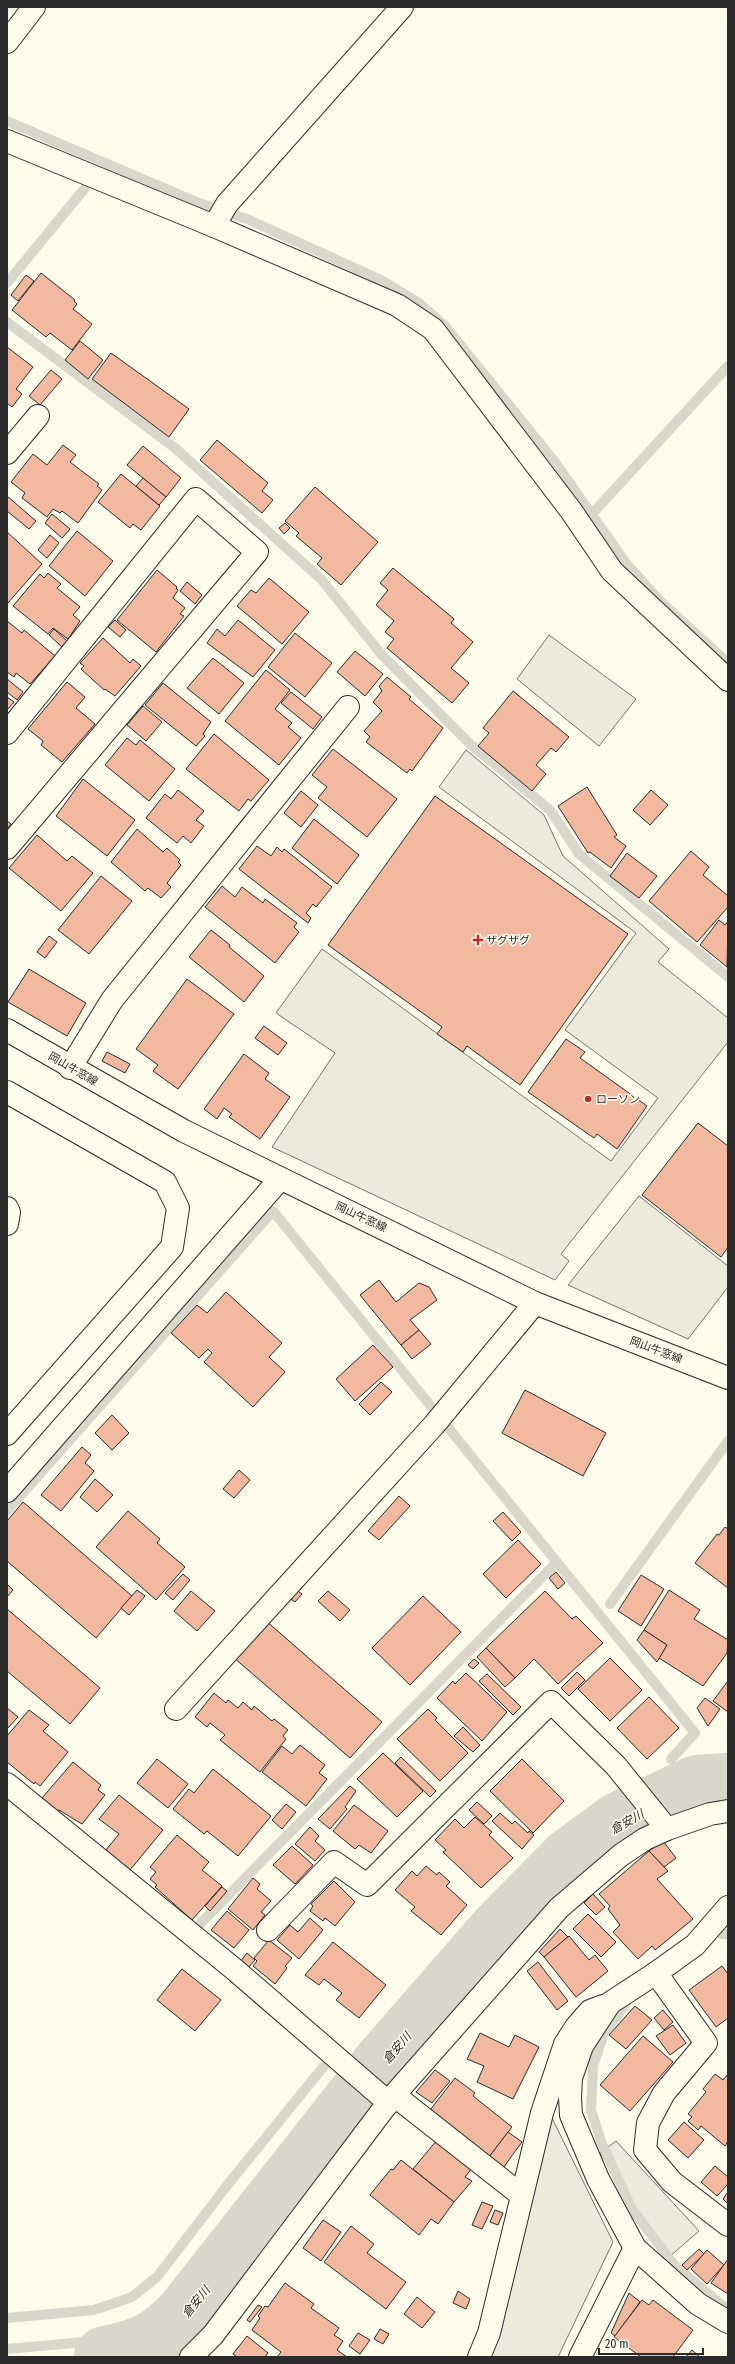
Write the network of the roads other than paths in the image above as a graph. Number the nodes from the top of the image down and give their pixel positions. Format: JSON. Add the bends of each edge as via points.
{"nodes":[{"id":1,"x":34,"y":7,"type":"edge"},
{"id":2,"x":402,"y":7,"type":"edge"},
{"id":3,"x":7,"y":42,"type":"edge"},
{"id":4,"x":7,"y":141,"type":"edge"},
{"id":5,"x":219,"y":216,"type":"junction"},
{"id":6,"x":38,"y":416,"type":"dead end"},
{"id":7,"x":7,"y":453,"type":"edge"},
{"id":8,"x":728,"y":680,"type":"edge"},
{"id":9,"x":348,"y":707,"type":"dead end"},
{"id":10,"x":7,"y":733,"type":"edge"},
{"id":11,"x":7,"y":848,"type":"edge"},
{"id":12,"x":7,"y":1030,"type":"edge"},
{"id":13,"x":70,"y":1068,"type":"junction"},
{"id":14,"x":7,"y":1092,"type":"edge"},
{"id":15,"x":280,"y":1179,"type":"junction"},
{"id":16,"x":7,"y":1208,"type":"edge"},
{"id":17,"x":7,"y":1224,"type":"edge"},
{"id":18,"x":535,"y":1302,"type":"junction"},
{"id":19,"x":728,"y":1378,"type":"edge"},
{"id":20,"x":8,"y":1430,"type":"edge"},
{"id":21,"x":7,"y":1491,"type":"edge"},
{"id":22,"x":176,"y":1709,"type":"dead end"},
{"id":23,"x":7,"y":1784,"type":"edge"},
{"id":24,"x":728,"y":1811,"type":"edge"},
{"id":25,"x":664,"y":1825,"type":"junction"},
{"id":26,"x":728,"y":1907,"type":"edge"},
{"id":27,"x":268,"y":1930,"type":"dead end"},
{"id":28,"x":656,"y":1973,"type":"junction"},
{"id":29,"x":610,"y":2003,"type":"junction"},
{"id":30,"x":388,"y":2097,"type":"junction"},
{"id":31,"x":521,"y":2195,"type":"junction"},
{"id":32,"x":728,"y":2225,"type":"edge"},
{"id":33,"x":635,"y":2248,"type":"junction"},
{"id":34,"x":728,"y":2322,"type":"edge"},
{"id":35,"x":191,"y":2357,"type":"edge"},
{"id":36,"x":479,"y":2357,"type":"edge"},
{"id":37,"x":580,"y":2357,"type":"edge"}],
"edges":[{"from":1,"to":3,"type":"street"},
{"from":2,"to":5,"type":"street"},
{"from":4,"to":5,"type":"street"},
{"from":5,"to":8,"type":"street","via":[[397,305],[433,329],[572,512],[612,571]]},
{"from":6,"to":7,"type":"street"},
{"from":9,"to":13,"type":"street","via":[[112,1000]]},
{"from":10,"to":11,"type":"street","via":[[196,499],[257,552]]},
{"from":12,"to":13,"type":"street","name":"岡山牛窓線"},
{"from":13,"to":15,"type":"street","name":"岡山牛窓線","via":[[184,1131]]},
{"from":14,"to":20,"type":"street","via":[[165,1182],[178,1208],[172,1247]]},
{"from":15,"to":18,"type":"street","name":"岡山牛窓線"},
{"from":15,"to":21,"type":"street"},
{"from":16,"to":17,"type":"street"},
{"from":18,"to":19,"type":"street","name":"岡山牛窓線"},
{"from":18,"to":22,"type":"street","via":[[439,1418]]},
{"from":23,"to":30,"type":"street"},
{"from":24,"to":25,"type":"street"},
{"from":25,"to":27,"type":"street","via":[[616,1766],[551,1702],[367,1885],[334,1862]]},
{"from":25,"to":30,"type":"street","via":[[621,1855],[559,1908]]},
{"from":26,"to":28,"type":"street","via":[[695,1945]]},
{"from":28,"to":29,"type":"street"},
{"from":28,"to":32,"type":"street","via":[[706,2043],[664,2093],[648,2123],[645,2150],[672,2182]]},
{"from":29,"to":31,"type":"street","via":[[590,2011],[565,2044],[542,2113]]},
{"from":29,"to":33,"type":"street","via":[[582,2046],[571,2078],[571,2115],[598,2179]]},
{"from":30,"to":31,"type":"street"},
{"from":30,"to":35,"type":"street","via":[[213,2335]]},
{"from":31,"to":36,"type":"street","via":[[489,2333]]},
{"from":33,"to":34,"type":"street","via":[[698,2304]]},
{"from":33,"to":37,"type":"street"}]}
